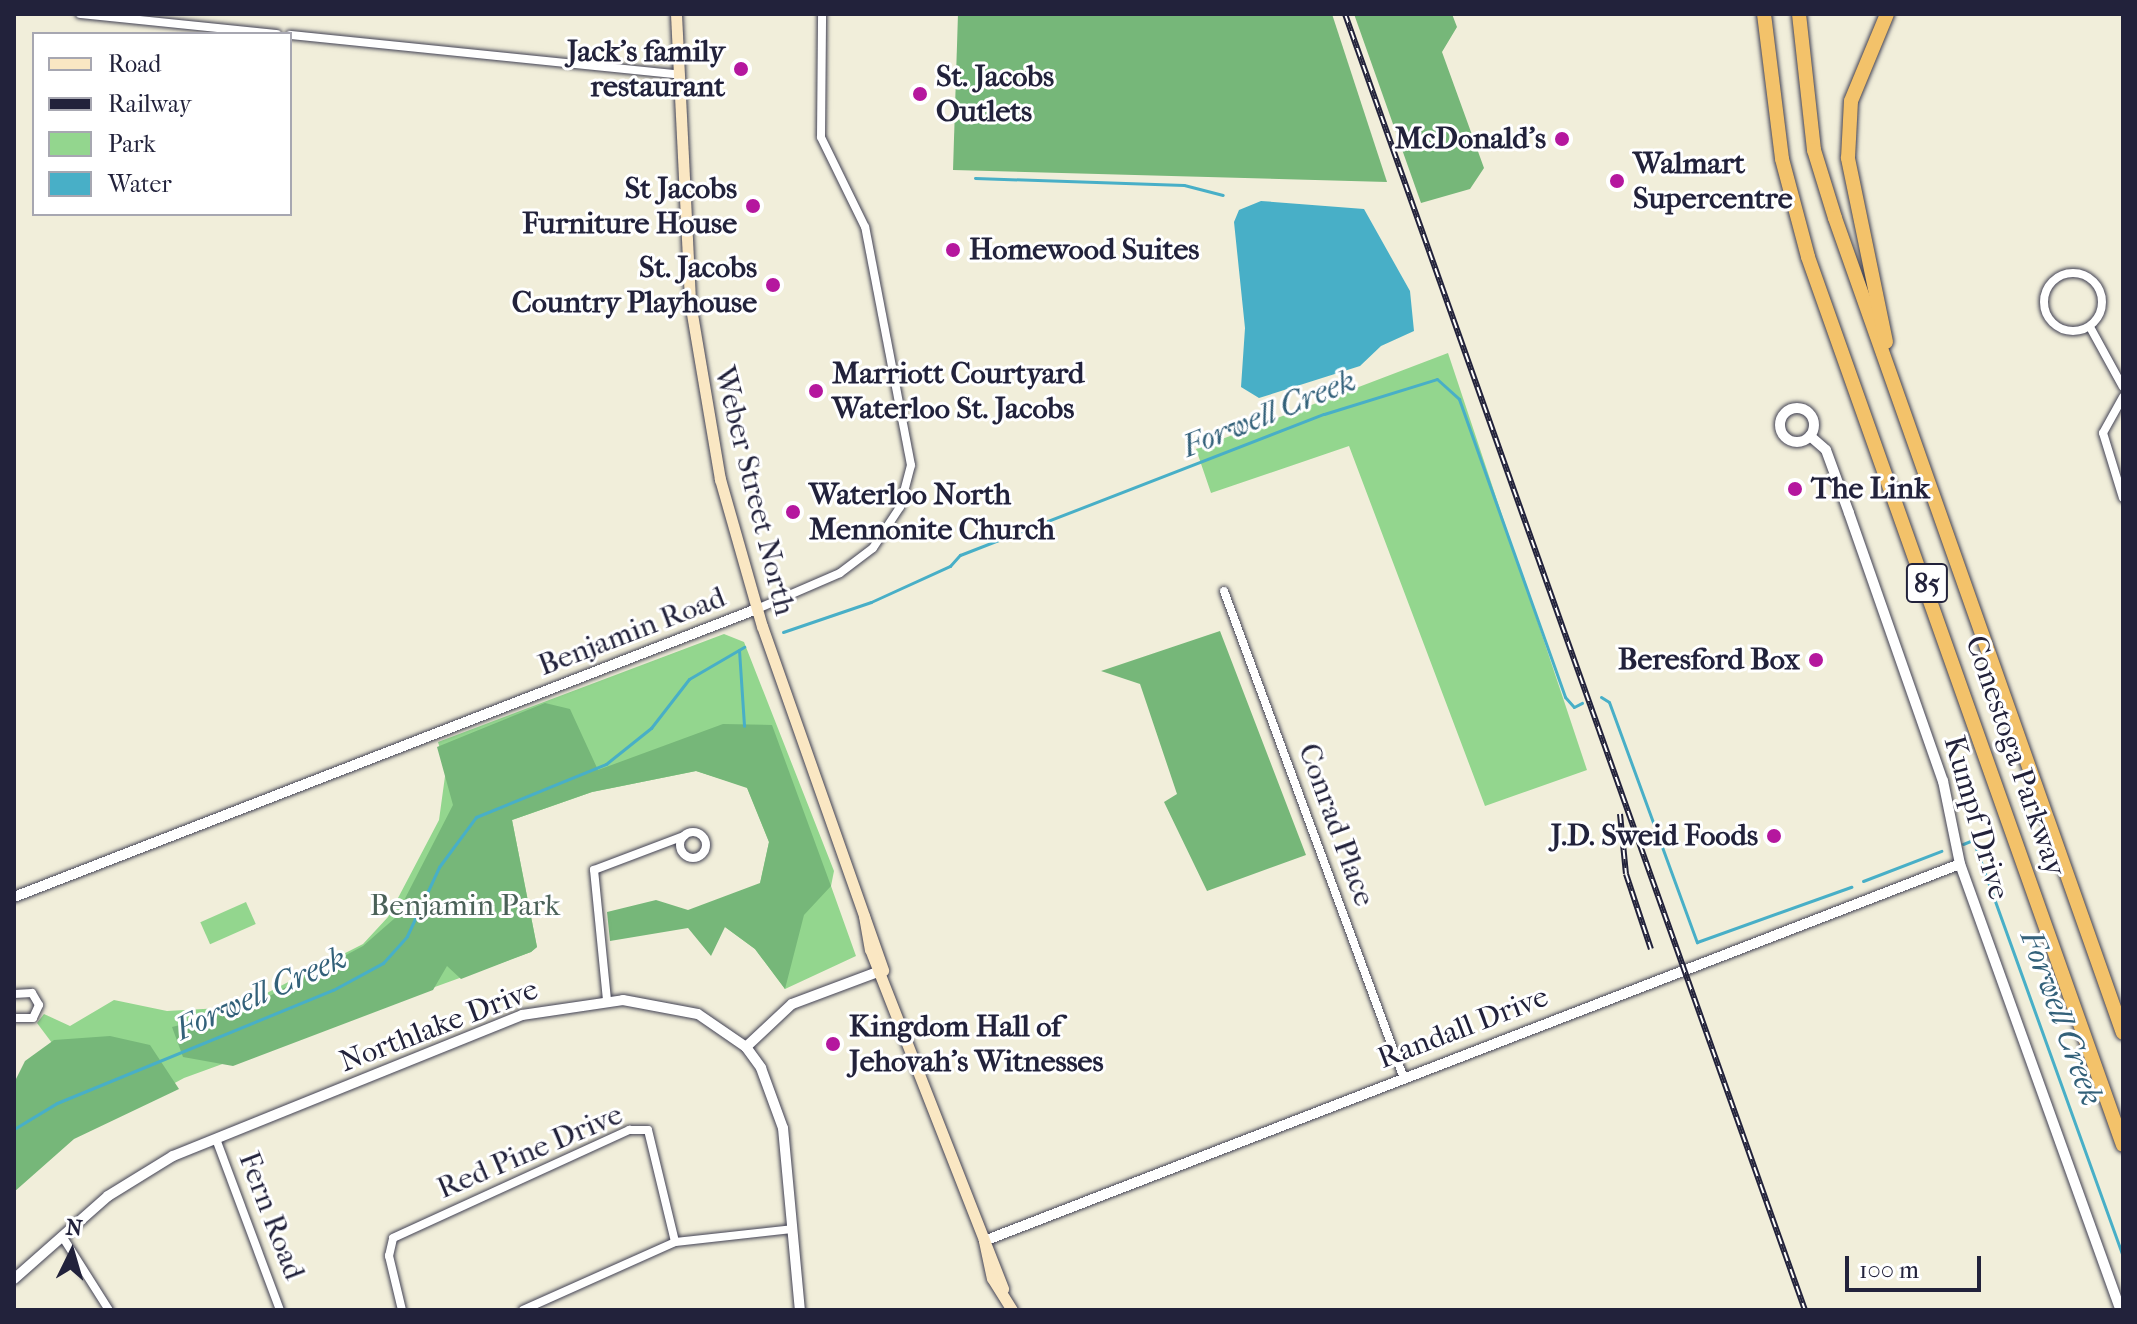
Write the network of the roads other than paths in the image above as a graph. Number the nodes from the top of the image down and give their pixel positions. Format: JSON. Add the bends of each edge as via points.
{"nodes":[{"id":1,"x":80,"y":14,"type":"edge"},
{"id":2,"x":676,"y":14,"type":"edge"},
{"id":3,"x":822,"y":14,"type":"edge"},
{"id":4,"x":1764,"y":14,"type":"edge"},
{"id":5,"x":1799,"y":14,"type":"edge"},
{"id":6,"x":1887,"y":14,"type":"edge"},
{"id":7,"x":257,"y":32,"type":"edge"},
{"id":8,"x":292,"y":35,"type":"edge"},
{"id":9,"x":677,"y":74,"type":"junction"},
{"id":10,"x":2090,"y":327,"type":"junction"},
{"id":11,"x":2123,"y":387,"type":"edge"},
{"id":12,"x":2123,"y":397,"type":"edge"},
{"id":13,"x":1902,"y":409,"type":"junction"},
{"id":14,"x":1810,"y":436,"type":"dead end"},
{"id":15,"x":2123,"y":498,"type":"edge"},
{"id":16,"x":1224,"y":591,"type":"dead end"},
{"id":17,"x":757,"y":609,"type":"junction"},
{"id":18,"x":684,"y":836,"type":"dead end"},
{"id":19,"x":1960,"y":864,"type":"junction"},
{"id":20,"x":14,"y":897,"type":"edge"},
{"id":21,"x":883,"y":970,"type":"junction"},
{"id":22,"x":14,"y":994,"type":"edge"},
{"id":23,"x":607,"y":1000,"type":"junction"},
{"id":24,"x":14,"y":1018,"type":"edge"},
{"id":25,"x":2123,"y":1033,"type":"edge"},
{"id":26,"x":746,"y":1047,"type":"junction"},
{"id":27,"x":1403,"y":1076,"type":"junction"},
{"id":28,"x":216,"y":1139,"type":"junction"},
{"id":29,"x":2123,"y":1145,"type":"edge"},
{"id":30,"x":792,"y":1229,"type":"junction"},
{"id":31,"x":62,"y":1236,"type":"junction"},
{"id":32,"x":984,"y":1241,"type":"junction"},
{"id":33,"x":675,"y":1242,"type":"junction"},
{"id":34,"x":14,"y":1279,"type":"edge"},
{"id":35,"x":109,"y":1310,"type":"edge"},
{"id":36,"x":280,"y":1310,"type":"edge"},
{"id":37,"x":402,"y":1310,"type":"edge"},
{"id":38,"x":523,"y":1310,"type":"edge"},
{"id":39,"x":800,"y":1310,"type":"edge"},
{"id":40,"x":1012,"y":1310,"type":"edge"},
{"id":41,"x":2121,"y":1310,"type":"edge"}],
"edges":[{"from":1,"to":7,"type":"street"},
{"from":2,"to":9,"type":"main road","name":"Weber Street North"},
{"from":3,"to":17,"type":"street","name":"Benjamin Road","via":[[821,137],[865,227],[911,465],[900,507],[873,548],[840,573]]},
{"from":4,"to":29,"type":"highway","name":"Conestoga Parkway","number":"85","via":[[1782,159],[1808,257]]},
{"from":5,"to":13,"type":"highway","name":"Conestoga Parkway","number":"85","via":[[1814,150]]},
{"from":6,"to":13,"type":"highway","via":[[1851,101],[1848,158]]},
{"from":8,"to":9,"type":"street"},
{"from":9,"to":17,"type":"main road","name":"Weber Street North","via":[[678,171],[702,395]]},
{"from":10,"to":10,"type":"street","via":[[2102,308],[2099,289],[2083,275],[2057,277],[2045,294],[2049,319],[2066,331]]},
{"from":10,"to":11,"type":"street"},
{"from":12,"to":15,"type":"street","via":[[2103,433]]},
{"from":13,"to":25,"type":"highway","name":"Conestoga Parkway","number":"85"},
{"from":14,"to":19,"type":"street","name":"Kumpf Drive","via":[[1826,450],[1845,500],[1943,781]]},
{"from":16,"to":27,"type":"street","name":"Conrad Place"},
{"from":17,"to":20,"type":"street","name":"Benjamin Road"},
{"from":17,"to":21,"type":"main road","name":"Weber Street North"},
{"from":18,"to":23,"type":"street","via":[[594,870]]},
{"from":19,"to":27,"type":"street","name":"Randall Drive"},
{"from":19,"to":41,"type":"street","name":"Kumpf Drive"},
{"from":21,"to":26,"type":"street","via":[[792,1004]]},
{"from":21,"to":32,"type":"main road","name":"Weber Street North"},
{"from":22,"to":24,"type":"street","via":[[32,993],[39,1005],[33,1018]]},
{"from":23,"to":26,"type":"street","name":"Northlake Drive","via":[[684,1008]]},
{"from":23,"to":28,"type":"street","name":"Northlake Drive","via":[[522,1015]]},
{"from":26,"to":30,"type":"street","name":"Northlake Drive","via":[[774,1096],[783,1128]]},
{"from":27,"to":32,"type":"street","name":"Randall Drive"},
{"from":28,"to":31,"type":"street","name":"Northlake Drive","via":[[136,1176]]},
{"from":28,"to":36,"type":"street","name":"Fern Road"},
{"from":30,"to":33,"type":"street"},
{"from":30,"to":39,"type":"street","name":"Northlake Drive"},
{"from":31,"to":34,"type":"street","name":"Northlake Drive"},
{"from":31,"to":35,"type":"street"},
{"from":32,"to":40,"type":"main road","name":"Weber Street North","via":[[992,1278]]},
{"from":33,"to":37,"type":"street","name":"Red Pine Drive","via":[[648,1130],[629,1130],[393,1238],[389,1256]]},
{"from":33,"to":38,"type":"street"}]}
